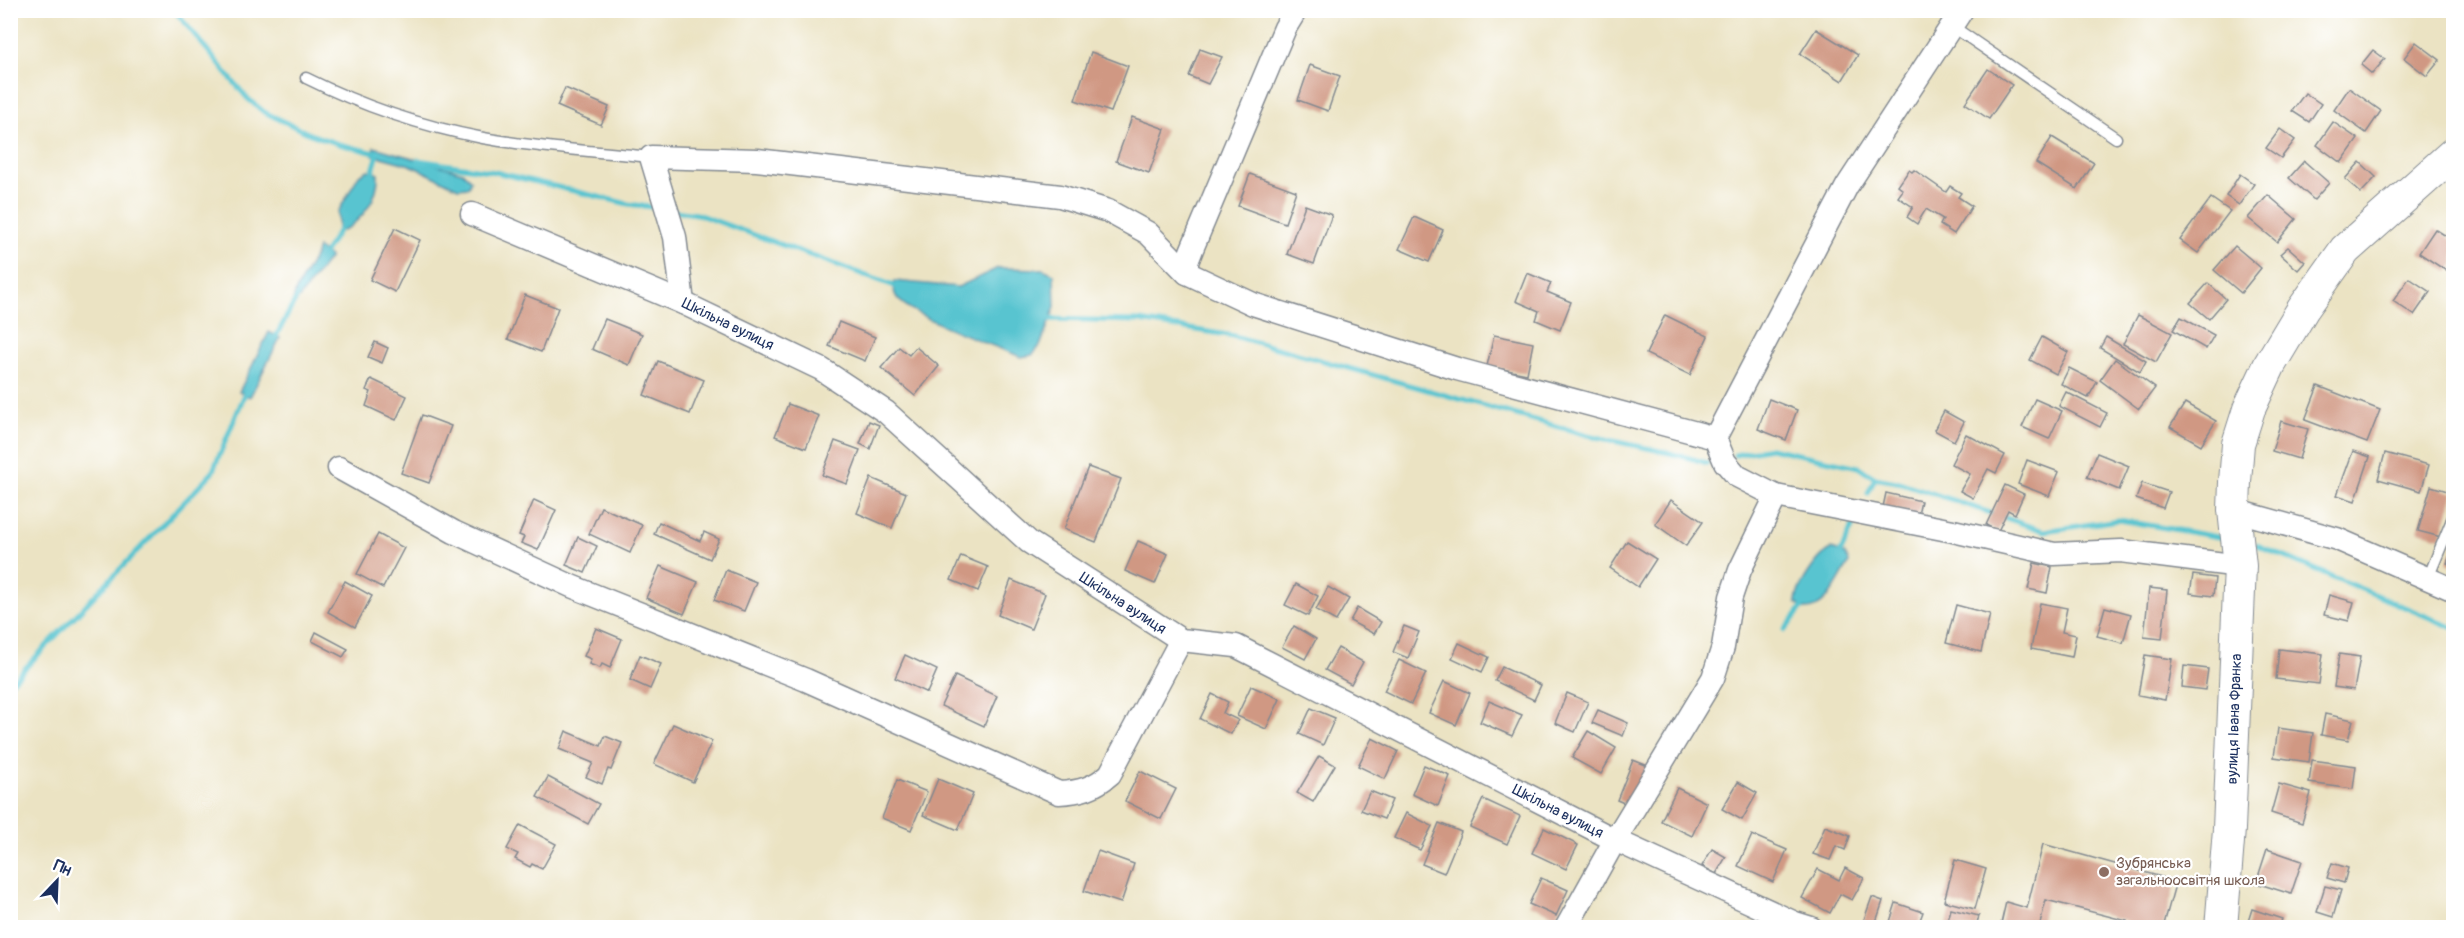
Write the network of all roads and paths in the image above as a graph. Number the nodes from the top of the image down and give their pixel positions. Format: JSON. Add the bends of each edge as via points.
{"nodes":[{"id":1,"x":1296,"y":10,"type":"edge"},
{"id":2,"x":1957,"y":18,"type":"edge"},
{"id":3,"x":306,"y":78,"type":"dead end"},
{"id":4,"x":2116,"y":138,"type":"dead end"},
{"id":5,"x":2454,"y":153,"type":"edge"},
{"id":6,"x":651,"y":157,"type":"junction"},
{"id":7,"x":472,"y":214,"type":"dead end"},
{"id":8,"x":1187,"y":273,"type":"junction"},
{"id":9,"x":683,"y":303,"type":"junction"},
{"id":10,"x":1715,"y":438,"type":"junction"},
{"id":11,"x":339,"y":468,"type":"dead end"},
{"id":12,"x":1776,"y":496,"type":"junction"},
{"id":13,"x":2234,"y":510,"type":"junction"},
{"id":14,"x":2454,"y":515,"type":"edge"},
{"id":15,"x":2240,"y":566,"type":"junction"},
{"id":16,"x":2428,"y":578,"type":"junction"},
{"id":17,"x":2454,"y":590,"type":"edge"},
{"id":18,"x":1181,"y":640,"type":"junction"},
{"id":19,"x":1615,"y":840,"type":"junction"},
{"id":20,"x":1566,"y":927,"type":"edge"},
{"id":21,"x":1811,"y":927,"type":"edge"},
{"id":22,"x":2221,"y":927,"type":"edge"}],
"edges":[{"from":1,"to":8,"type":"street","via":[[1192,249]]},
{"from":2,"to":4,"type":"lane"},
{"from":2,"to":10,"type":"street","via":[[1847,186]]},
{"from":3,"to":6,"type":"lane","via":[[402,118],[483,138]]},
{"from":5,"to":13,"type":"main road","name":"вулиця Івана Франка","via":[[2345,250],[2302,309],[2249,409],[2238,444]]},
{"from":6,"to":8,"type":"street","via":[[757,160],[1060,196],[1108,211],[1148,233]]},
{"from":6,"to":9,"type":"street","via":[[675,237]]},
{"from":7,"to":9,"type":"street","name":"Шкільна вулиця"},
{"from":8,"to":10,"type":"street","via":[[1253,304],[1457,369]]},
{"from":9,"to":18,"type":"street","name":"Шкільна вулиця","via":[[821,369],[886,412],[1029,542]]},
{"from":10,"to":12,"type":"street","via":[[1725,462],[1737,476]]},
{"from":11,"to":18,"type":"street","via":[[454,532],[571,586],[806,680],[1059,793],[1079,792],[1098,785],[1110,774]]},
{"from":12,"to":15,"type":"street","via":[[2054,554],[2121,551]]},
{"from":12,"to":19,"type":"street","via":[[1740,570],[1713,678]]},
{"from":13,"to":15,"type":"main road","name":"вулиця Івана Франка"},
{"from":13,"to":16,"type":"street","via":[[2337,539]]},
{"from":14,"to":16,"type":"lane"},
{"from":15,"to":22,"type":"main road","name":"вулиця Івана Франка"},
{"from":16,"to":17,"type":"street"},
{"from":18,"to":19,"type":"street","name":"Шкільна вулиця","via":[[1236,646]]},
{"from":19,"to":20,"type":"street"},
{"from":19,"to":21,"type":"street","name":"Шкільна вулиця"}]}
